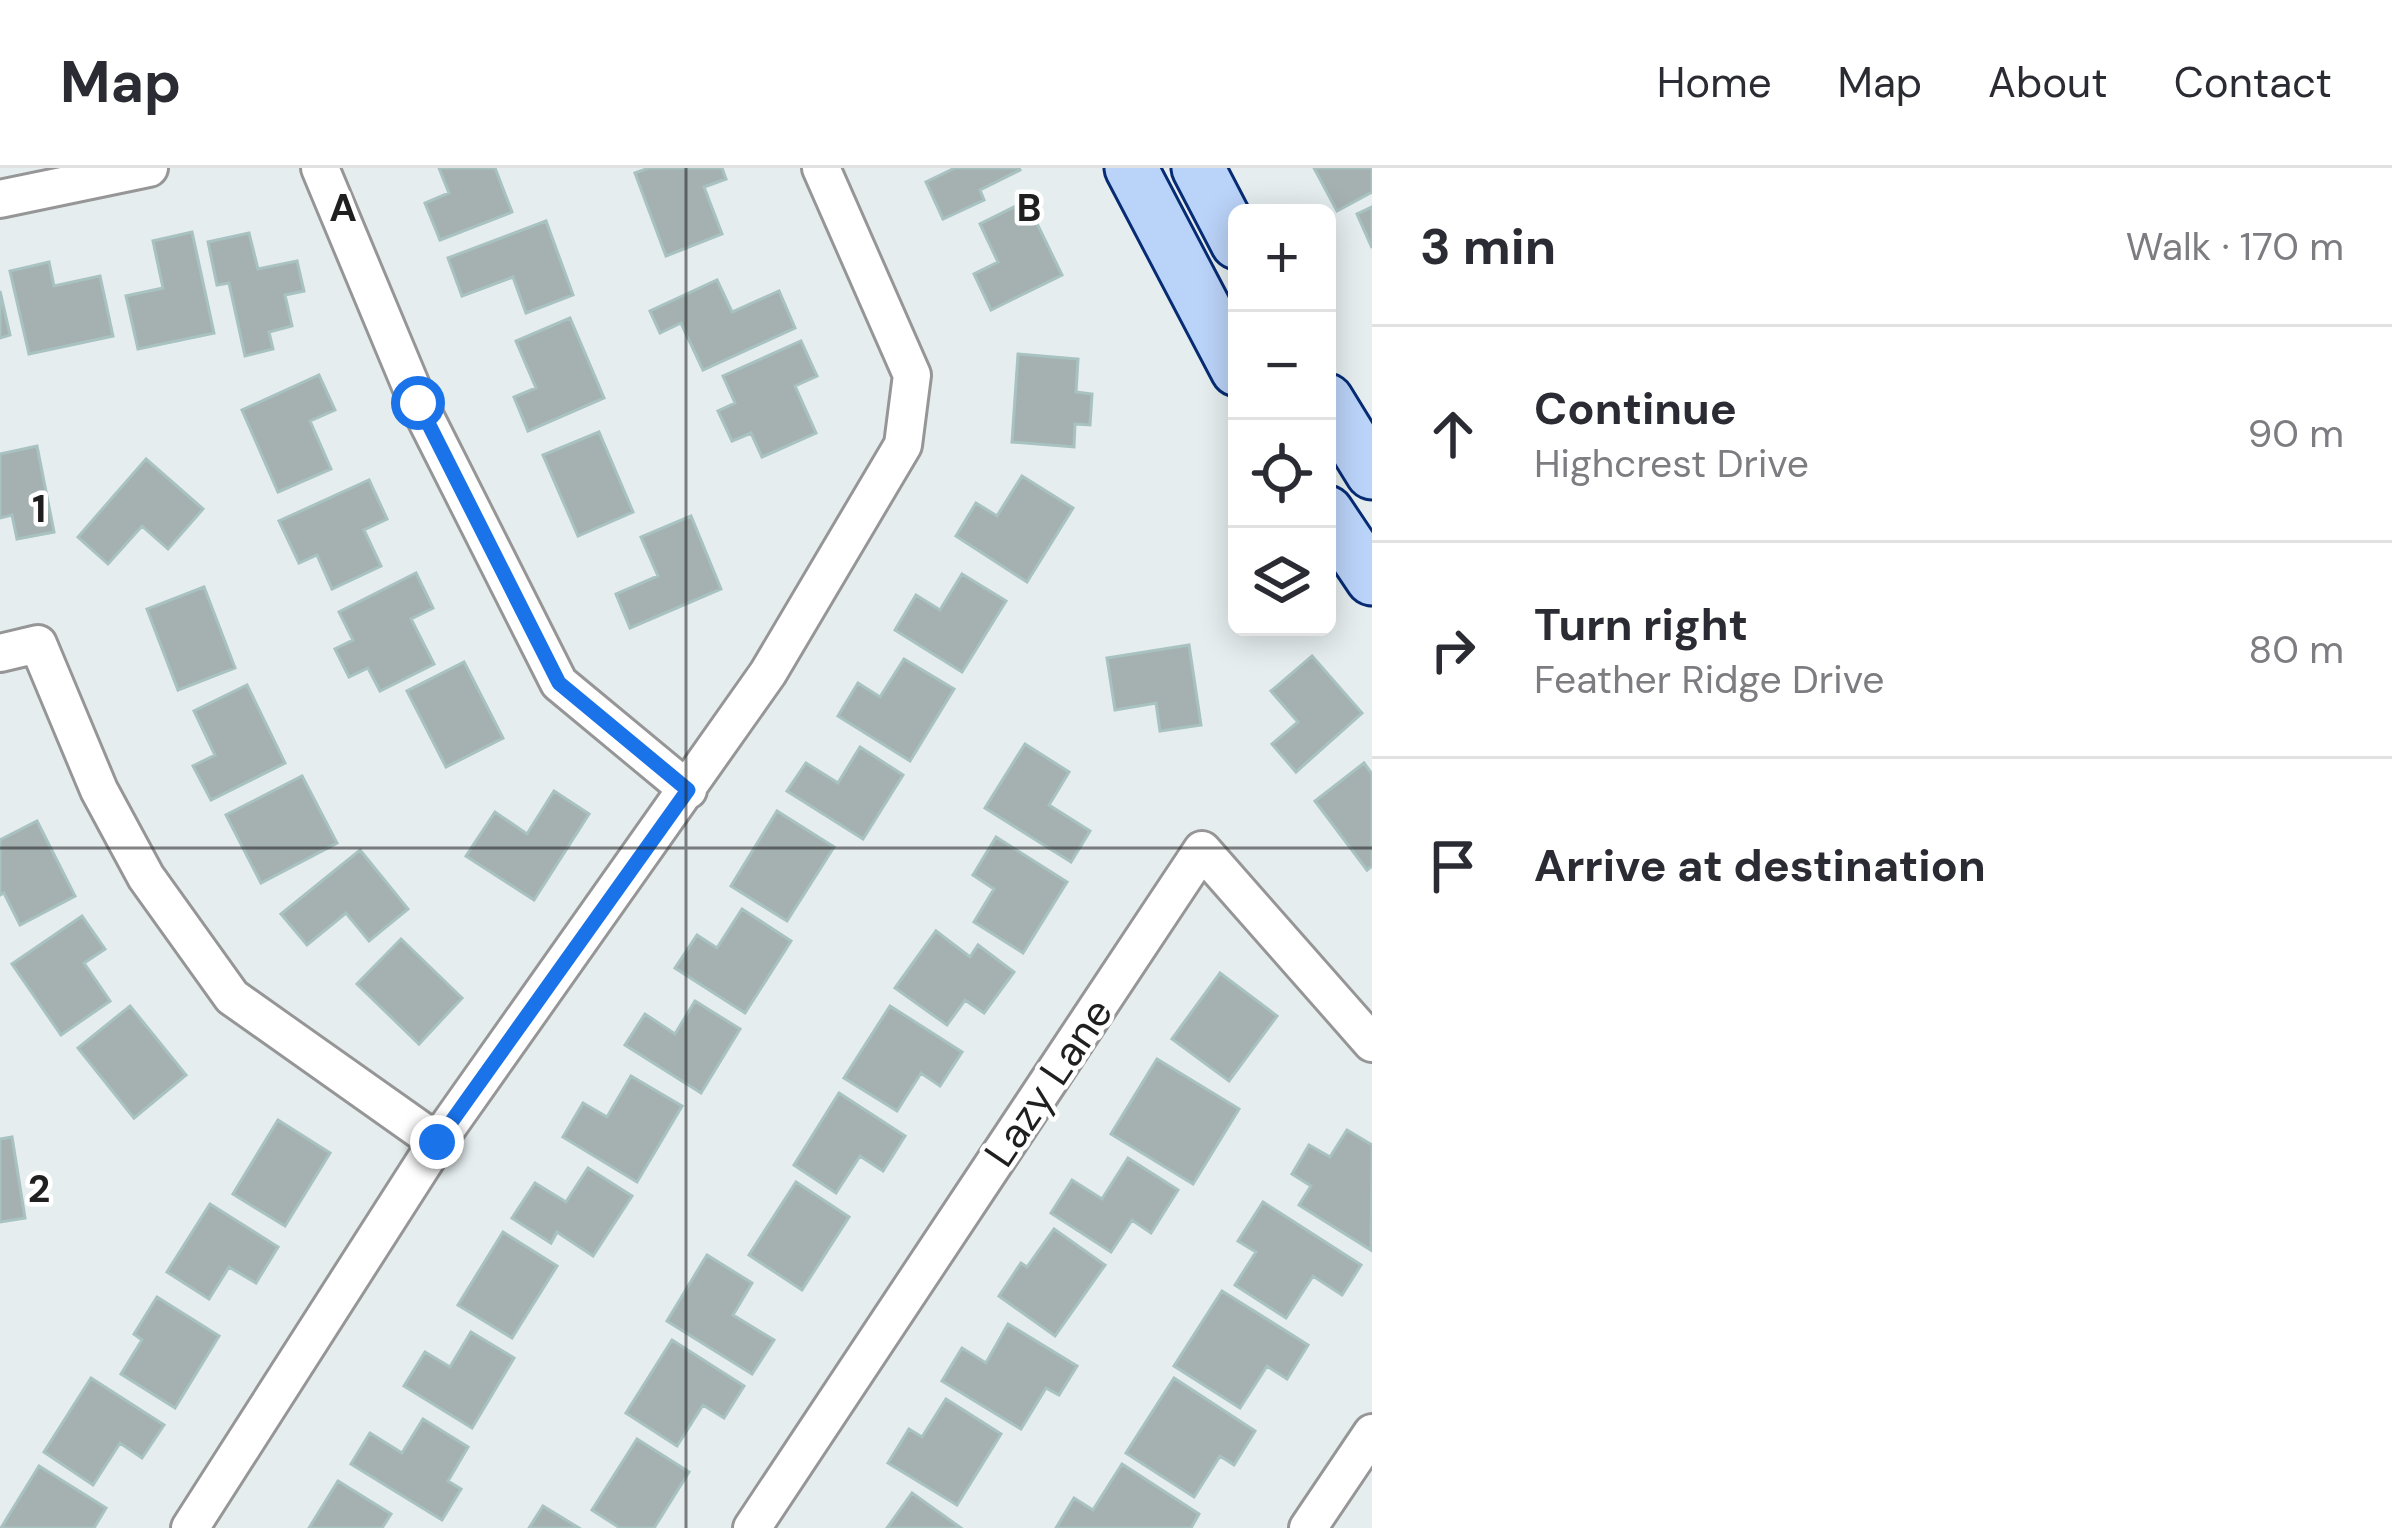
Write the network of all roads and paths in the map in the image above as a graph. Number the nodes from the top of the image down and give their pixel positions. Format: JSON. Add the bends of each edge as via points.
{"nodes":[{"id":1,"x":149,"y":168,"type":"edge"},
{"id":2,"x":320,"y":168,"type":"edge"},
{"id":3,"x":821,"y":168,"type":"edge"},
{"id":4,"x":1131,"y":168,"type":"edge"},
{"id":5,"x":1198,"y":168,"type":"edge"},
{"id":6,"x":0,"y":199,"type":"edge"},
{"id":7,"x":1228,"y":226,"type":"edge"},
{"id":8,"x":1228,"y":353,"type":"edge"},
{"id":9,"x":1336,"y":415,"type":"edge"},
{"id":10,"x":1372,"y":473,"type":"edge"},
{"id":11,"x":1336,"y":525,"type":"edge"},
{"id":12,"x":1372,"y":579,"type":"edge"},
{"id":13,"x":0,"y":653,"type":"edge"},
{"id":14,"x":688,"y":790,"type":"junction"},
{"id":15,"x":1372,"y":1043,"type":"edge"},
{"id":16,"x":437,"y":1142,"type":"junction"},
{"id":17,"x":1372,"y":1433,"type":"edge"},
{"id":18,"x":190,"y":1528,"type":"edge"},
{"id":19,"x":752,"y":1528,"type":"edge"},
{"id":20,"x":1308,"y":1528,"type":"edge"}],
"edges":[{"from":1,"to":6,"type":"street"},
{"from":2,"to":14,"type":"street","via":[[418,403],[559,683]]},
{"from":3,"to":14,"type":"street","via":[[912,375],[902,445],[768,673]]},
{"from":4,"to":8,"type":"main road"},
{"from":5,"to":7,"type":"main road"},
{"from":9,"to":10,"type":"main road"},
{"from":11,"to":12,"type":"main road"},
{"from":13,"to":16,"type":"street","via":[[38,644],[99,790],[146,877],[232,997]]},
{"from":14,"to":16,"type":"street"},
{"from":15,"to":19,"type":"street","name":"Lazy Lane","via":[[1202,850]]},
{"from":16,"to":18,"type":"street"},
{"from":17,"to":20,"type":"street"}]}
